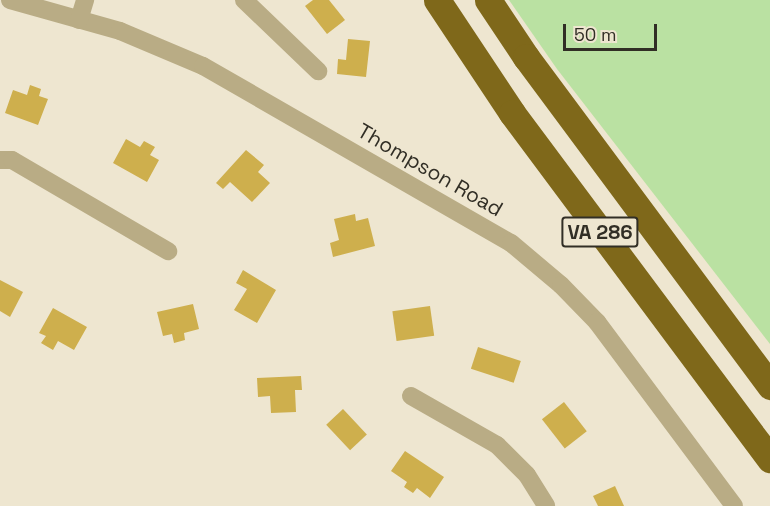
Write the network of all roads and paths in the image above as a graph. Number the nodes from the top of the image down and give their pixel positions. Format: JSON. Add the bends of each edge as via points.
{"nodes":[{"id":1,"x":10,"y":0,"type":"edge"},
{"id":2,"x":85,"y":0,"type":"edge"},
{"id":3,"x":244,"y":0,"type":"edge"},
{"id":4,"x":437,"y":0,"type":"edge"},
{"id":5,"x":488,"y":0,"type":"edge"},
{"id":6,"x":79,"y":20,"type":"junction"},
{"id":7,"x":318,"y":71,"type":"dead end"},
{"id":8,"x":0,"y":160,"type":"edge"},
{"id":9,"x":168,"y":251,"type":"dead end"},
{"id":10,"x":770,"y":386,"type":"edge"},
{"id":11,"x":411,"y":396,"type":"dead end"},
{"id":12,"x":770,"y":459,"type":"edge"},
{"id":13,"x":546,"y":506,"type":"edge"},
{"id":14,"x":734,"y":506,"type":"edge"}],
"edges":[{"from":1,"to":6,"type":"street","name":"Thompson Road"},
{"from":2,"to":6,"type":"street"},
{"from":3,"to":7,"type":"street"},
{"from":4,"to":12,"type":"highway","number":"VA 286","via":[[512,114]]},
{"from":5,"to":10,"type":"highway","number":"VA 286"},
{"from":6,"to":14,"type":"street","name":"Thompson Road","via":[[120,32],[203,66],[511,243],[597,322]]},
{"from":8,"to":9,"type":"street","via":[[12,160]]},
{"from":11,"to":13,"type":"street","via":[[498,445],[528,475]]}]}
